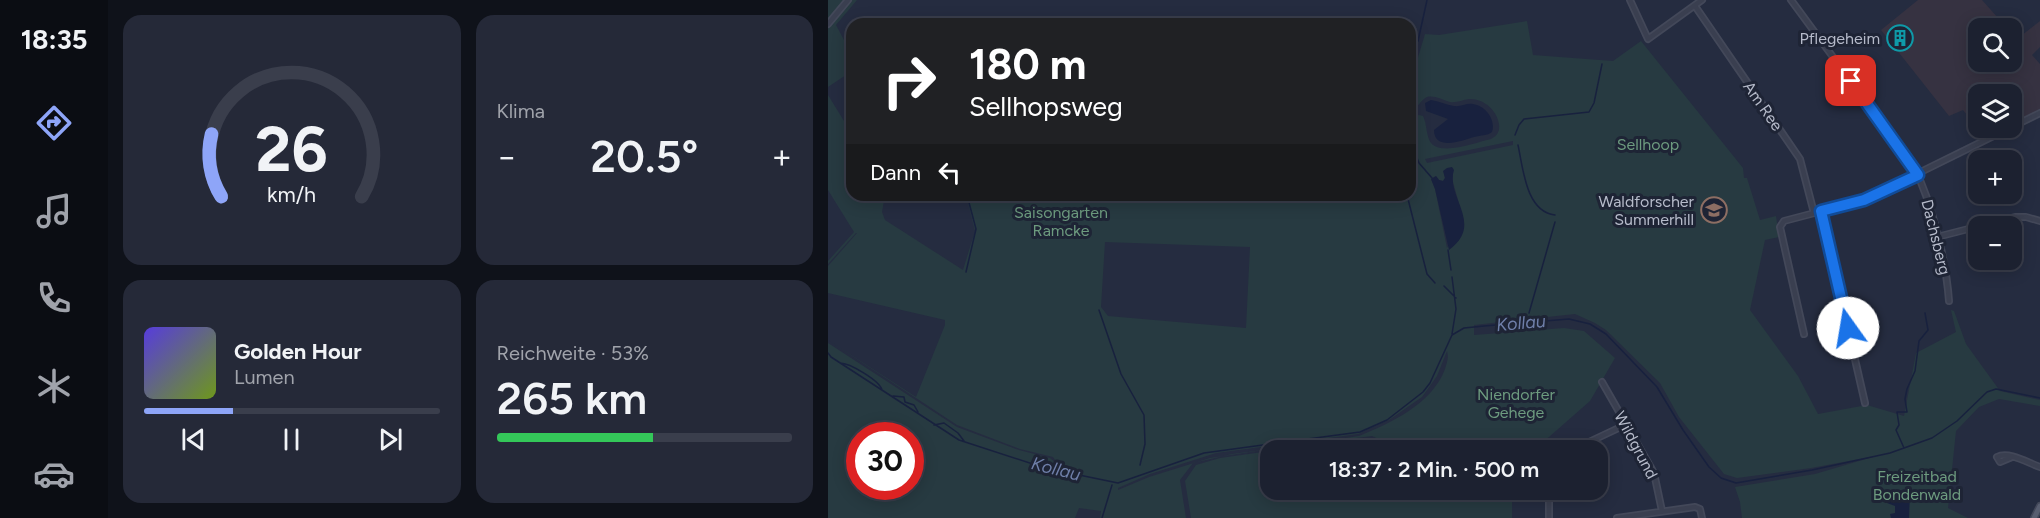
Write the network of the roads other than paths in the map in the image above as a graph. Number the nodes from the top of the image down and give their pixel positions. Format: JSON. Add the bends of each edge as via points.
{"nodes":[{"id":1,"x":848,"y":0,"type":"edge"},
{"id":2,"x":1630,"y":0,"type":"edge"},
{"id":3,"x":1702,"y":0,"type":"edge"},
{"id":4,"x":1791,"y":0,"type":"edge"},
{"id":5,"x":1695,"y":6,"type":"junction"},
{"id":6,"x":828,"y":24,"type":"edge"},
{"id":7,"x":2040,"y":113,"type":"edge"},
{"id":8,"x":1918,"y":175,"type":"junction"},
{"id":9,"x":1821,"y":211,"type":"junction"},
{"id":10,"x":1814,"y":213,"type":"junction"},
{"id":11,"x":2040,"y":221,"type":"edge"},
{"id":12,"x":1937,"y":237,"type":"junction"},
{"id":13,"x":1949,"y":301,"type":"dead end"},
{"id":14,"x":1804,"y":334,"type":"dead end"},
{"id":15,"x":1602,"y":382,"type":"dead end"},
{"id":16,"x":1864,"y":403,"type":"dead end"},
{"id":17,"x":1626,"y":425,"type":"junction"},
{"id":18,"x":1594,"y":440,"type":"edge"},
{"id":19,"x":2012,"y":457,"type":"dead end"},
{"id":20,"x":2040,"y":467,"type":"edge"},
{"id":21,"x":1549,"y":500,"type":"edge"},
{"id":22,"x":2040,"y":506,"type":"edge"},
{"id":23,"x":1662,"y":512,"type":"junction"},
{"id":24,"x":1550,"y":518,"type":"edge"},
{"id":25,"x":1617,"y":518,"type":"edge"},
{"id":26,"x":1702,"y":518,"type":"edge"},
{"id":27,"x":2034,"y":518,"type":"edge"}],
"edges":[{"from":1,"to":6,"type":"street"},
{"from":2,"to":5,"type":"street","via":[[1648,39]]},
{"from":3,"to":5,"type":"street"},
{"from":4,"to":8,"type":"street","name":"Dachsberg"},
{"from":5,"to":10,"type":"street","name":"Am Ree","via":[[1800,159]]},
{"from":7,"to":8,"type":"street"},
{"from":8,"to":9,"type":"street","via":[[1864,200]]},
{"from":8,"to":12,"type":"street","name":"Dachsberg"},
{"from":9,"to":10,"type":"street"},
{"from":9,"to":16,"type":"street"},
{"from":10,"to":14,"type":"street","via":[[1784,221],[1780,227]]},
{"from":11,"to":12,"type":"street","via":[[2015,217]]},
{"from":12,"to":13,"type":"street","name":"Dachsberg"},
{"from":15,"to":17,"type":"street","name":"Wildgrund"},
{"from":17,"to":18,"type":"street"},
{"from":17,"to":23,"type":"street","name":"Wildgrund","via":[[1654,473]]},
{"from":19,"to":20,"type":"street"},
{"from":21,"to":24,"type":"street"},
{"from":22,"to":27,"type":"main road"},
{"from":23,"to":25,"type":"street"},
{"from":23,"to":26,"type":"street","via":[[1695,507],[1700,509]]}]}
